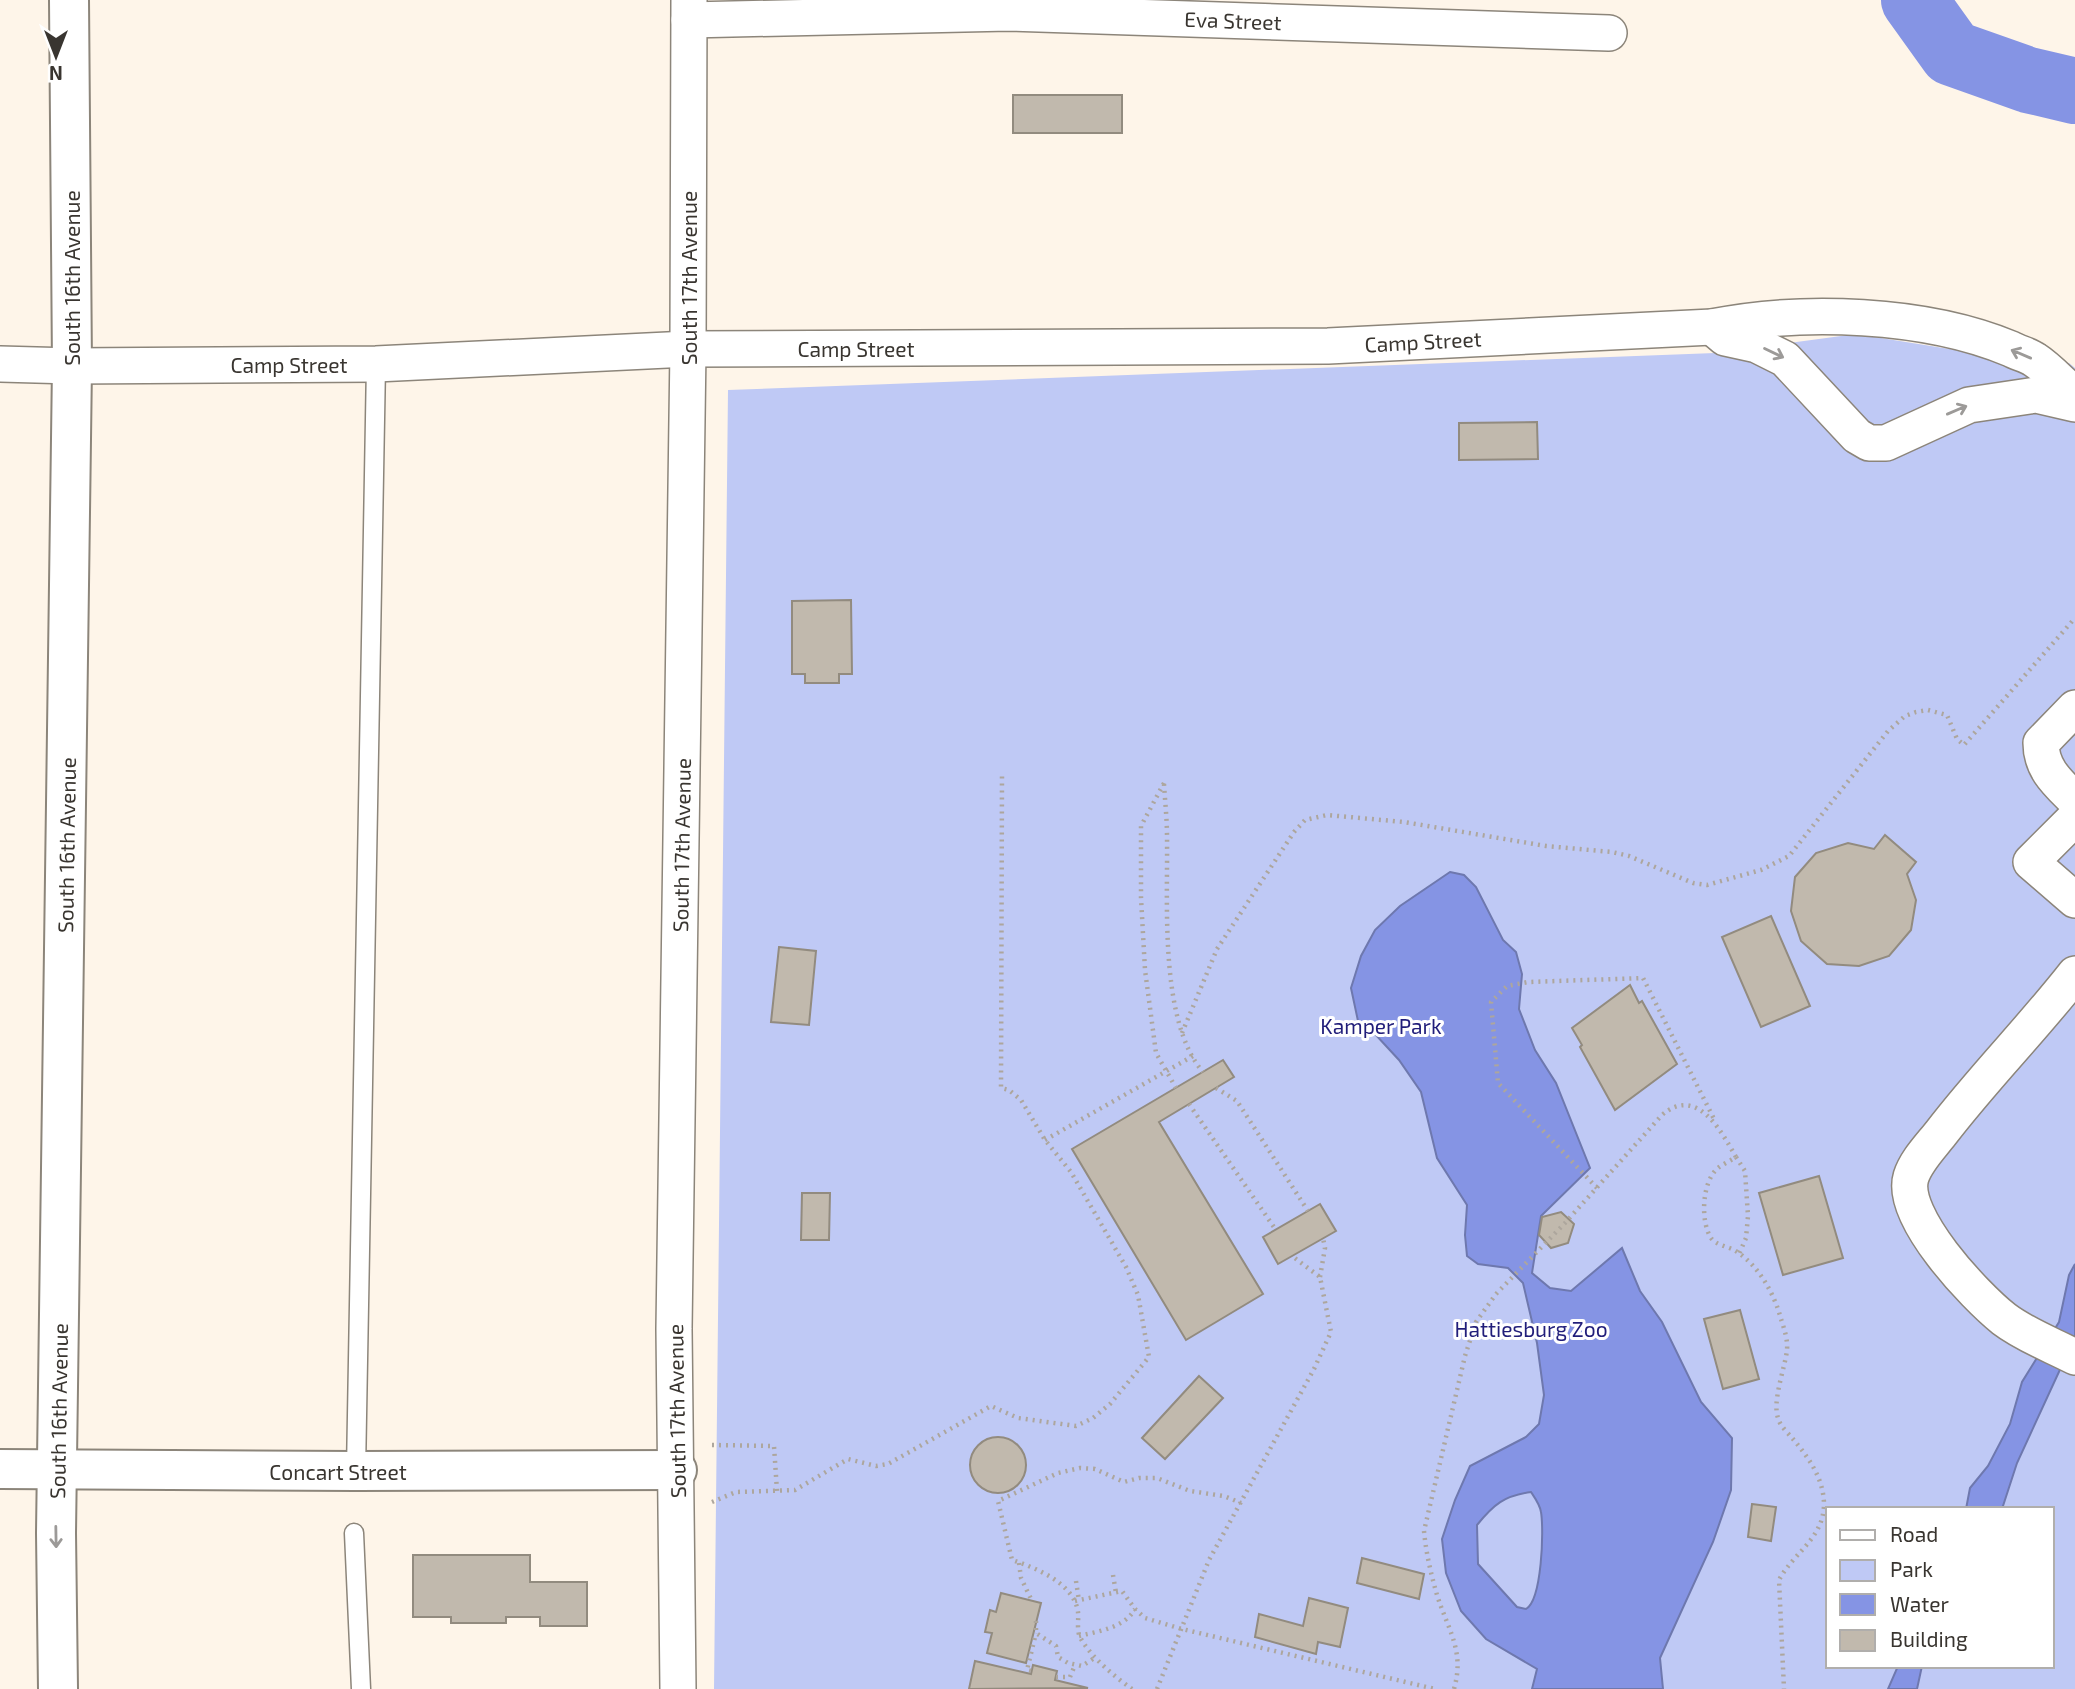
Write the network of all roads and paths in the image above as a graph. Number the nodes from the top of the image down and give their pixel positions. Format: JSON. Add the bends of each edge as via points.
{"nodes":[{"id":1,"x":69,"y":0,"type":"edge"},
{"id":2,"x":1008,"y":7,"type":"edge"},
{"id":3,"x":689,"y":10,"type":"edge"},
{"id":4,"x":1609,"y":33,"type":"dead end"},
{"id":5,"x":1712,"y":327,"type":"junction"},
{"id":6,"x":688,"y":349,"type":"junction"},
{"id":7,"x":376,"y":363,"type":"junction"},
{"id":8,"x":0,"y":364,"type":"edge"},
{"id":9,"x":72,"y":366,"type":"junction"},
{"id":10,"x":2075,"y":395,"type":"edge"},
{"id":11,"x":2075,"y":404,"type":"edge"},
{"id":12,"x":2075,"y":618,"type":"edge"},
{"id":13,"x":2075,"y":708,"type":"edge"},
{"id":14,"x":1002,"y":774,"type":"dead end"},
{"id":15,"x":2075,"y":800,"type":"edge"},
{"id":16,"x":2075,"y":818,"type":"edge"},
{"id":17,"x":2075,"y":900,"type":"edge"},
{"id":18,"x":2075,"y":974,"type":"edge"},
{"id":19,"x":1182,"y":1033,"type":"junction"},
{"id":20,"x":1193,"y":1056,"type":"junction"},
{"id":21,"x":1166,"y":1070,"type":"junction"},
{"id":22,"x":1203,"y":1072,"type":"dead end"},
{"id":23,"x":1176,"y":1088,"type":"dead end"},
{"id":24,"x":1216,"y":1088,"type":"dead end"},
{"id":25,"x":1189,"y":1104,"type":"dead end"},
{"id":26,"x":1719,"y":1128,"type":"junction"},
{"id":27,"x":1045,"y":1140,"type":"junction"},
{"id":28,"x":1736,"y":1157,"type":"junction"},
{"id":29,"x":1597,"y":1188,"type":"junction"},
{"id":30,"x":1308,"y":1211,"type":"dead end"},
{"id":31,"x":1276,"y":1230,"type":"dead end"},
{"id":32,"x":1323,"y":1238,"type":"dead end"},
{"id":33,"x":1739,"y":1254,"type":"junction"},
{"id":34,"x":1292,"y":1256,"type":"dead end"},
{"id":35,"x":1320,"y":1276,"type":"junction"},
{"id":36,"x":2075,"y":1357,"type":"edge"},
{"id":37,"x":689,"y":1457,"type":"junction"},
{"id":38,"x":57,"y":1468,"type":"junction"},
{"id":39,"x":0,"y":1469,"type":"edge"},
{"id":40,"x":356,"y":1471,"type":"junction"},
{"id":41,"x":712,"y":1489,"type":"dead end"},
{"id":42,"x":776,"y":1491,"type":"junction"},
{"id":43,"x":715,"y":1502,"type":"junction"},
{"id":44,"x":1241,"y":1503,"type":"junction"},
{"id":45,"x":677,"y":1507,"type":"junction"},
{"id":46,"x":354,"y":1533,"type":"dead end"},
{"id":47,"x":1019,"y":1563,"type":"junction"},
{"id":48,"x":1113,"y":1575,"type":"dead end"},
{"id":49,"x":1076,"y":1581,"type":"dead end"},
{"id":50,"x":1116,"y":1593,"type":"junction"},
{"id":51,"x":1032,"y":1601,"type":"dead end"},
{"id":52,"x":1077,"y":1601,"type":"junction"},
{"id":53,"x":1135,"y":1609,"type":"junction"},
{"id":54,"x":1036,"y":1621,"type":"dead end"},
{"id":55,"x":1182,"y":1629,"type":"junction"},
{"id":56,"x":1036,"y":1633,"type":"junction"},
{"id":57,"x":1079,"y":1636,"type":"junction"},
{"id":58,"x":1096,"y":1657,"type":"junction"},
{"id":59,"x":1075,"y":1665,"type":"junction"},
{"id":60,"x":1031,"y":1671,"type":"dead end"},
{"id":61,"x":1056,"y":1677,"type":"dead end"},
{"id":62,"x":1160,"y":1688,"type":"edge"},
{"id":63,"x":58,"y":1689,"type":"edge"},
{"id":64,"x":361,"y":1689,"type":"edge"},
{"id":65,"x":678,"y":1689,"type":"edge"},
{"id":66,"x":1132,"y":1689,"type":"edge"},
{"id":67,"x":1435,"y":1689,"type":"edge"},
{"id":68,"x":1454,"y":1689,"type":"edge"},
{"id":69,"x":1784,"y":1689,"type":"edge"}],
"edges":[{"from":1,"to":9,"type":"main road","name":"South 16th Avenue"},
{"from":2,"to":3,"type":"street","name":"Eva Street"},
{"from":2,"to":4,"type":"street","name":"Eva Street"},
{"from":3,"to":6,"type":"street","name":"South 17th Avenue"},
{"from":5,"to":6,"type":"street","name":"Camp Street","via":[[1328,346]]},
{"from":10,"to":5,"type":"street","name":"Camp Street","one_way":true,"via":[[2035,360],[1991,341],[1935,327],[1820,316]]},
{"from":5,"to":11,"type":"street","one_way":true,"via":[[1726,338],[1757,345],[1785,359],[1868,443],[1886,443],[1969,405],[2036,395]]},
{"from":6,"to":7,"type":"street","name":"Camp Street"},
{"from":6,"to":37,"type":"street","name":"South 17th Avenue","via":[[674,1329]]},
{"from":7,"to":9,"type":"street","name":"Camp Street"},
{"from":7,"to":40,"type":"lane"},
{"from":8,"to":9,"type":"street","name":"Camp Street"},
{"from":9,"to":38,"type":"main road","name":"South 16th Avenue"},
{"from":12,"to":19,"type":"path","via":[[1964,745],[1947,715],[1928,710],[1905,716],[1875,746],[1789,856],[1726,881],[1693,883],[1612,852],[1342,815],[1305,820],[1217,949]]},
{"from":13,"to":15,"type":"street","via":[[2040,743],[2040,758],[2050,776]]},
{"from":14,"to":27,"type":"path","via":[[1001,1088],[1021,1100]]},
{"from":16,"to":17,"type":"street","via":[[2031,862]]},
{"from":18,"to":36,"type":"street","via":[[1960,1108],[1914,1168],[1908,1191],[1921,1223],[1972,1292],[2007,1321]]},
{"from":19,"to":20,"type":"path"},
{"from":19,"to":21,"type":"path","via":[[1177,1023],[1165,906],[1164,783],[1141,825],[1141,898],[1156,1053]]},
{"from":20,"to":21,"type":"path"},
{"from":20,"to":22,"type":"path"},
{"from":21,"to":23,"type":"path"},
{"from":21,"to":27,"type":"path"},
{"from":24,"to":30,"type":"path","via":[[1237,1101]]},
{"from":25,"to":31,"type":"path"},
{"from":26,"to":28,"type":"path"},
{"from":26,"to":29,"type":"path","via":[[1691,1106],[1672,1106]]},
{"from":26,"to":29,"type":"path","via":[[1643,978],[1507,986],[1491,1002],[1498,1083]]},
{"from":27,"to":42,"type":"path","via":[[1071,1172],[1126,1267],[1138,1295],[1149,1357],[1110,1404],[1076,1426],[1018,1418],[991,1406],[888,1464],[848,1459],[796,1490]]},
{"from":28,"to":33,"type":"path","via":[[1745,1171],[1748,1216]]},
{"from":28,"to":33,"type":"path","via":[[1717,1169],[1708,1182],[1704,1221],[1711,1238]]},
{"from":29,"to":68,"type":"path","via":[[1496,1294],[1476,1322],[1465,1356],[1423,1531],[1435,1586],[1459,1653]]},
{"from":32,"to":35,"type":"path"},
{"from":33,"to":69,"type":"path","via":[[1768,1286],[1788,1346],[1776,1416],[1823,1486],[1821,1527],[1779,1580]]},
{"from":34,"to":35,"type":"path"},
{"from":35,"to":44,"type":"path","via":[[1331,1332]]},
{"from":37,"to":40,"type":"main road","name":"Concart Street"},
{"from":37,"to":42,"type":"path","via":[[774,1446]]},
{"from":37,"to":45,"type":"street","name":"South 17th Avenue"},
{"from":38,"to":39,"type":"main road","name":"Concart Street"},
{"from":38,"to":40,"type":"main road","name":"Concart Street"},
{"from":38,"to":63,"type":"main road","name":"South 16th Avenue","one_way":true},
{"from":41,"to":43,"type":"path"},
{"from":42,"to":43,"type":"path","via":[[736,1492]]},
{"from":43,"to":45,"type":"path"},
{"from":44,"to":47,"type":"path","via":[[1157,1478],[1124,1482],[1095,1469],[1080,1468],[1058,1473],[998,1501],[1012,1560]]},
{"from":44,"to":55,"type":"path","via":[[1209,1560]]},
{"from":45,"to":65,"type":"street","name":"South 17th Avenue"},
{"from":46,"to":64,"type":"lane"},
{"from":47,"to":51,"type":"path"},
{"from":47,"to":52,"type":"path","via":[[1054,1580]]},
{"from":48,"to":50,"type":"path"},
{"from":49,"to":52,"type":"path"},
{"from":50,"to":52,"type":"path"},
{"from":50,"to":53,"type":"path","via":[[1122,1591]]},
{"from":52,"to":57,"type":"path"},
{"from":53,"to":55,"type":"path","via":[[1145,1618]]},
{"from":53,"to":57,"type":"path","via":[[1110,1629]]},
{"from":54,"to":56,"type":"path"},
{"from":55,"to":62,"type":"path"},
{"from":55,"to":67,"type":"path"},
{"from":56,"to":59,"type":"path","via":[[1056,1646],[1058,1657]]},
{"from":56,"to":60,"type":"path","via":[[1027,1670]]},
{"from":57,"to":58,"type":"path"},
{"from":58,"to":59,"type":"path"},
{"from":58,"to":66,"type":"path"},
{"from":59,"to":61,"type":"path","via":[[1070,1677]]}]}
